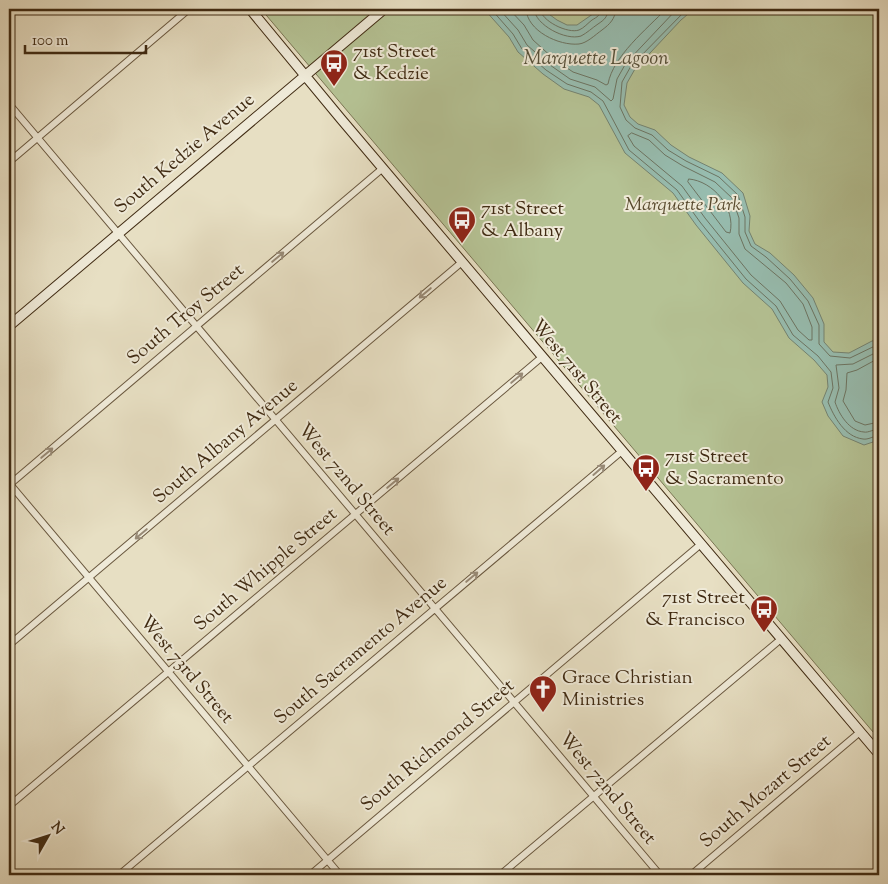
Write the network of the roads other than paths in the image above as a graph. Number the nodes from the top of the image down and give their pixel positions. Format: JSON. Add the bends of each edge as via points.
{"nodes":[{"id":1,"x":189,"y":9,"type":"edge"},
{"id":2,"x":250,"y":9,"type":"edge"},
{"id":3,"x":384,"y":9,"type":"edge"},
{"id":4,"x":304,"y":74,"type":"junction"},
{"id":5,"x":9,"y":104,"type":"edge"},
{"id":6,"x":37,"y":138,"type":"junction"},
{"id":7,"x":9,"y":162,"type":"edge"},
{"id":8,"x":383,"y":168,"type":"junction"},
{"id":9,"x":117,"y":233,"type":"junction"},
{"id":10,"x":462,"y":262,"type":"junction"},
{"id":11,"x":9,"y":326,"type":"edge"},
{"id":12,"x":196,"y":327,"type":"junction"},
{"id":13,"x":542,"y":357,"type":"junction"},
{"id":14,"x":275,"y":420,"type":"junction"},
{"id":15,"x":622,"y":451,"type":"junction"},
{"id":16,"x":9,"y":484,"type":"edge"},
{"id":17,"x":355,"y":515,"type":"junction"},
{"id":18,"x":701,"y":544,"type":"junction"},
{"id":19,"x":89,"y":578,"type":"junction"},
{"id":20,"x":434,"y":608,"type":"junction"},
{"id":21,"x":781,"y":639,"type":"junction"},
{"id":22,"x":9,"y":646,"type":"edge"},
{"id":23,"x":168,"y":672,"type":"junction"},
{"id":24,"x":514,"y":702,"type":"junction"},
{"id":25,"x":860,"y":732,"type":"junction"},
{"id":26,"x":879,"y":754,"type":"edge"},
{"id":27,"x":248,"y":767,"type":"junction"},
{"id":28,"x":594,"y":796,"type":"junction"},
{"id":29,"x":9,"y":806,"type":"edge"},
{"id":30,"x":328,"y":860,"type":"junction"},
{"id":31,"x":119,"y":875,"type":"edge"},
{"id":32,"x":310,"y":875,"type":"edge"},
{"id":33,"x":340,"y":875,"type":"edge"},
{"id":34,"x":500,"y":875,"type":"edge"},
{"id":35,"x":660,"y":875,"type":"edge"},
{"id":36,"x":691,"y":875,"type":"edge"}],
"edges":[{"from":1,"to":6,"type":"street"},
{"from":2,"to":4,"type":"main road","name":"West 71st Street"},
{"from":3,"to":4,"type":"main road","name":"South Kedzie Avenue"},
{"from":4,"to":8,"type":"main road","name":"West 71st Street"},
{"from":4,"to":9,"type":"main road","name":"South Kedzie Avenue"},
{"from":5,"to":6,"type":"street","name":"West 72nd Street"},
{"from":6,"to":7,"type":"street"},
{"from":6,"to":9,"type":"street","name":"West 72nd Street"},
{"from":8,"to":10,"type":"main road","name":"West 71st Street"},
{"from":12,"to":8,"type":"street","name":"South Troy Street","one_way":true},
{"from":9,"to":11,"type":"main road","name":"South Kedzie Avenue"},
{"from":9,"to":12,"type":"street","name":"West 72nd Street"},
{"from":10,"to":13,"type":"main road","name":"West 71st Street"},
{"from":10,"to":14,"type":"street","name":"South Albany Avenue","one_way":true},
{"from":12,"to":14,"type":"street","name":"West 72nd Street"},
{"from":16,"to":12,"type":"street","name":"South Troy Street","one_way":true},
{"from":13,"to":15,"type":"main road","name":"West 71st Street"},
{"from":17,"to":13,"type":"street","name":"South Whipple Street","one_way":true},
{"from":14,"to":17,"type":"street","name":"West 72nd Street"},
{"from":14,"to":19,"type":"street","name":"South Albany Avenue","one_way":true},
{"from":15,"to":18,"type":"main road","name":"West 71st Street"},
{"from":20,"to":15,"type":"street","name":"South Sacramento Avenue","one_way":true},
{"from":16,"to":19,"type":"street","name":"West 73rd Street"},
{"from":17,"to":20,"type":"street","name":"West 72nd Street"},
{"from":17,"to":23,"type":"street","name":"South Whipple Street"},
{"from":18,"to":21,"type":"main road","name":"West 71st Street"},
{"from":18,"to":24,"type":"street","name":"South Richmond Street"},
{"from":19,"to":22,"type":"street","name":"South Albany Avenue"},
{"from":19,"to":23,"type":"street","name":"West 73rd Street"},
{"from":20,"to":24,"type":"street","name":"West 72nd Street"},
{"from":20,"to":27,"type":"street","name":"South Sacramento Avenue"},
{"from":21,"to":25,"type":"main road","name":"West 71st Street"},
{"from":21,"to":28,"type":"street"},
{"from":23,"to":27,"type":"street","name":"West 73rd Street"},
{"from":23,"to":29,"type":"street","name":"South Whipple Street"},
{"from":24,"to":28,"type":"street","name":"West 72nd Street"},
{"from":24,"to":30,"type":"street","name":"South Richmond Street"},
{"from":25,"to":26,"type":"main road","name":"West 71st Street"},
{"from":25,"to":36,"type":"street","name":"South Mozart Street"},
{"from":27,"to":30,"type":"street","name":"West 73rd Street"},
{"from":27,"to":31,"type":"street","name":"South Sacramento Avenue"},
{"from":28,"to":34,"type":"street"},
{"from":28,"to":35,"type":"street","name":"West 72nd Street"},
{"from":30,"to":32,"type":"street","name":"South Richmond Street"},
{"from":30,"to":33,"type":"street","name":"West 73rd Street"}]}
